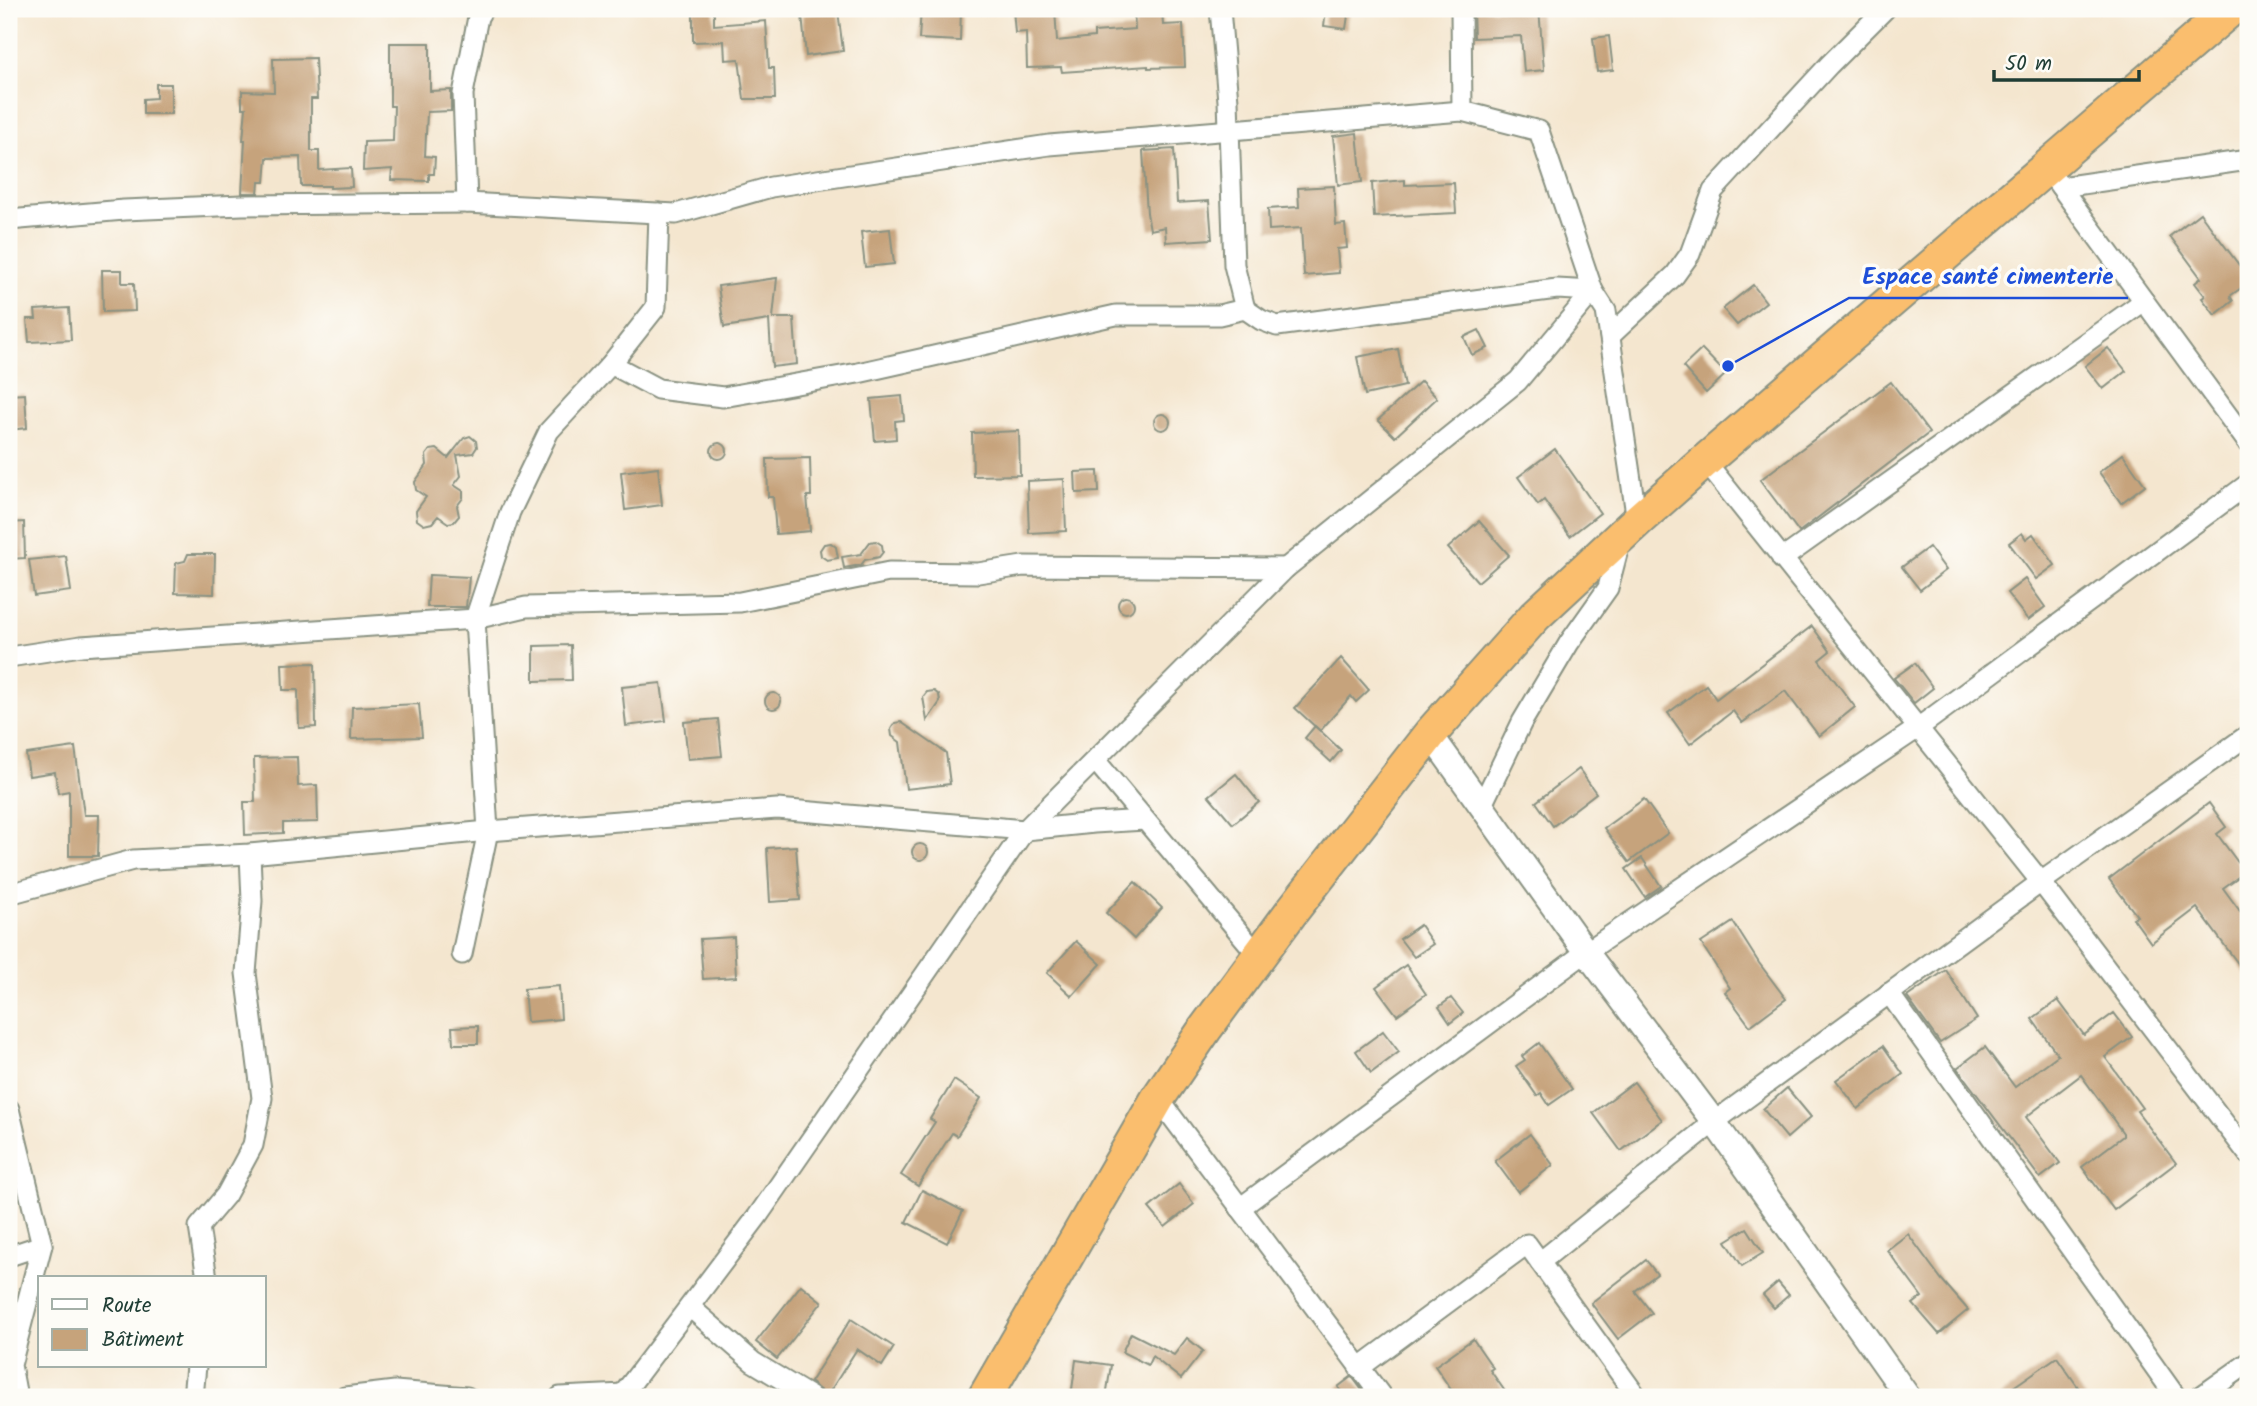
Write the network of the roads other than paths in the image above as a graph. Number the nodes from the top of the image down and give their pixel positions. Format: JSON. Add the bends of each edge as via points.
{"nodes":[{"id":1,"x":483,"y":9,"type":"edge"},
{"id":2,"x":1220,"y":9,"type":"edge"},
{"id":3,"x":1461,"y":9,"type":"edge"},
{"id":4,"x":1885,"y":9,"type":"edge"},
{"id":5,"x":2231,"y":9,"type":"edge"},
{"id":6,"x":1462,"y":111,"type":"junction"},
{"id":7,"x":1228,"y":130,"type":"junction"},
{"id":8,"x":2248,"y":160,"type":"edge"},
{"id":9,"x":2053,"y":177,"type":"junction"},
{"id":10,"x":467,"y":203,"type":"junction"},
{"id":11,"x":659,"y":213,"type":"junction"},
{"id":12,"x":9,"y":220,"type":"edge"},
{"id":13,"x":1593,"y":291,"type":"junction"},
{"id":14,"x":2144,"y":301,"type":"junction"},
{"id":15,"x":1245,"y":309,"type":"junction"},
{"id":16,"x":1610,"y":336,"type":"junction"},
{"id":17,"x":611,"y":364,"type":"junction"},
{"id":18,"x":2248,"y":443,"type":"edge"},
{"id":19,"x":1705,"y":461,"type":"junction"},
{"id":20,"x":2248,"y":484,"type":"edge"},
{"id":21,"x":1630,"y":527,"type":"junction"},
{"id":22,"x":1782,"y":559,"type":"junction"},
{"id":23,"x":1286,"y":568,"type":"junction"},
{"id":24,"x":475,"y":619,"type":"junction"},
{"id":25,"x":9,"y":657,"type":"edge"},
{"id":26,"x":1918,"y":728,"type":"junction"},
{"id":27,"x":1430,"y":734,"type":"junction"},
{"id":28,"x":2248,"y":735,"type":"edge"},
{"id":29,"x":1094,"y":760,"type":"junction"},
{"id":30,"x":1482,"y":805,"type":"junction"},
{"id":31,"x":1145,"y":820,"type":"junction"},
{"id":32,"x":1025,"y":830,"type":"junction"},
{"id":33,"x":488,"y":831,"type":"junction"},
{"id":34,"x":250,"y":854,"type":"junction"},
{"id":35,"x":2041,"y":882,"type":"junction"},
{"id":36,"x":9,"y":894,"type":"edge"},
{"id":37,"x":1586,"y":952,"type":"junction"},
{"id":38,"x":462,"y":954,"type":"dead end"},
{"id":39,"x":1259,"y":956,"type":"junction"},
{"id":40,"x":1889,"y":993,"type":"junction"},
{"id":41,"x":1158,"y":1098,"type":"junction"},
{"id":42,"x":9,"y":1109,"type":"edge"},
{"id":43,"x":1714,"y":1122,"type":"junction"},
{"id":44,"x":2248,"y":1154,"type":"edge"},
{"id":45,"x":1240,"y":1208,"type":"junction"},
{"id":46,"x":41,"y":1245,"type":"junction"},
{"id":47,"x":9,"y":1256,"type":"edge"},
{"id":48,"x":1540,"y":1262,"type":"junction"},
{"id":49,"x":207,"y":1276,"type":"edge"},
{"id":50,"x":690,"y":1307,"type":"junction"},
{"id":51,"x":2248,"y":1363,"type":"edge"},
{"id":52,"x":195,"y":1368,"type":"edge"},
{"id":53,"x":1359,"y":1368,"type":"junction"},
{"id":54,"x":622,"y":1395,"type":"edge"},
{"id":55,"x":17,"y":1397,"type":"edge"},
{"id":56,"x":193,"y":1397,"type":"edge"},
{"id":57,"x":345,"y":1397,"type":"edge"},
{"id":58,"x":467,"y":1397,"type":"edge"},
{"id":59,"x":560,"y":1397,"type":"edge"},
{"id":60,"x":811,"y":1397,"type":"edge"},
{"id":61,"x":985,"y":1397,"type":"edge"},
{"id":62,"x":1381,"y":1397,"type":"edge"},
{"id":63,"x":1637,"y":1397,"type":"edge"},
{"id":64,"x":1908,"y":1397,"type":"edge"},
{"id":65,"x":2176,"y":1397,"type":"edge"},
{"id":66,"x":2200,"y":1397,"type":"edge"}],
"edges":[{"from":1,"to":10,"type":"street","via":[[463,94]]},
{"from":2,"to":7,"type":"street"},
{"from":3,"to":6,"type":"street"},
{"from":4,"to":16,"type":"street","via":[[1713,191],[1690,254],[1675,275]]},
{"from":5,"to":9,"type":"highway"},
{"from":6,"to":7,"type":"street"},
{"from":6,"to":13,"type":"street","via":[[1539,131]]},
{"from":7,"to":11,"type":"street","via":[[1037,146],[771,187],[676,214]]},
{"from":7,"to":15,"type":"street","via":[[1234,265]]},
{"from":8,"to":9,"type":"street"},
{"from":9,"to":14,"type":"street"},
{"from":9,"to":19,"type":"highway"},
{"from":10,"to":11,"type":"street"},
{"from":10,"to":12,"type":"street","via":[[242,205]]},
{"from":11,"to":17,"type":"street","via":[[656,307]]},
{"from":13,"to":15,"type":"street","via":[[1557,289],[1277,326]]},
{"from":13,"to":16,"type":"street","via":[[1606,311]]},
{"from":13,"to":23,"type":"street","via":[[1518,381]]},
{"from":14,"to":18,"type":"street"},
{"from":14,"to":22,"type":"street"},
{"from":15,"to":17,"type":"street","via":[[1219,315],[1116,315],[858,373],[723,397],[659,390]]},
{"from":16,"to":21,"type":"street"},
{"from":17,"to":24,"type":"street","via":[[549,431],[510,512]]},
{"from":19,"to":21,"type":"highway"},
{"from":19,"to":22,"type":"street"},
{"from":20,"to":26,"type":"street"},
{"from":21,"to":27,"type":"highway","via":[[1535,616]]},
{"from":21,"to":30,"type":"street","via":[[1608,588],[1522,722]]},
{"from":22,"to":26,"type":"street"},
{"from":23,"to":24,"type":"street","via":[[1023,566],[978,573],[890,572],[740,602],[526,607]]},
{"from":23,"to":29,"type":"street"},
{"from":24,"to":25,"type":"street","via":[[81,646]]},
{"from":24,"to":33,"type":"street"},
{"from":26,"to":35,"type":"street"},
{"from":26,"to":37,"type":"street"},
{"from":27,"to":30,"type":"street"},
{"from":27,"to":39,"type":"highway"},
{"from":28,"to":35,"type":"street"},
{"from":29,"to":31,"type":"street"},
{"from":29,"to":32,"type":"street"},
{"from":30,"to":37,"type":"street"},
{"from":31,"to":32,"type":"street"},
{"from":31,"to":39,"type":"street"},
{"from":32,"to":33,"type":"street","via":[[777,809]]},
{"from":32,"to":50,"type":"street"},
{"from":33,"to":34,"type":"street"},
{"from":33,"to":38,"type":"street"},
{"from":34,"to":36,"type":"street","via":[[133,860]]},
{"from":34,"to":49,"type":"street","via":[[252,901],[246,973],[262,1098],[253,1145],[226,1195],[199,1227]]},
{"from":35,"to":40,"type":"street"},
{"from":35,"to":44,"type":"street"},
{"from":37,"to":43,"type":"street"},
{"from":37,"to":45,"type":"street"},
{"from":39,"to":41,"type":"highway"},
{"from":40,"to":43,"type":"street"},
{"from":40,"to":65,"type":"street"},
{"from":41,"to":45,"type":"street"},
{"from":41,"to":61,"type":"highway"},
{"from":42,"to":46,"type":"street"},
{"from":43,"to":48,"type":"street"},
{"from":43,"to":64,"type":"street"},
{"from":45,"to":53,"type":"street"},
{"from":46,"to":47,"type":"street"},
{"from":46,"to":55,"type":"street","via":[[10,1365]]},
{"from":48,"to":53,"type":"street","via":[[1527,1244]]},
{"from":48,"to":63,"type":"street"},
{"from":50,"to":54,"type":"street"},
{"from":50,"to":60,"type":"street","via":[[753,1362]]},
{"from":51,"to":66,"type":"street"},
{"from":52,"to":56,"type":"street"},
{"from":53,"to":62,"type":"street"},
{"from":54,"to":59,"type":"street"},
{"from":57,"to":58,"type":"street","via":[[395,1391]]}]}
